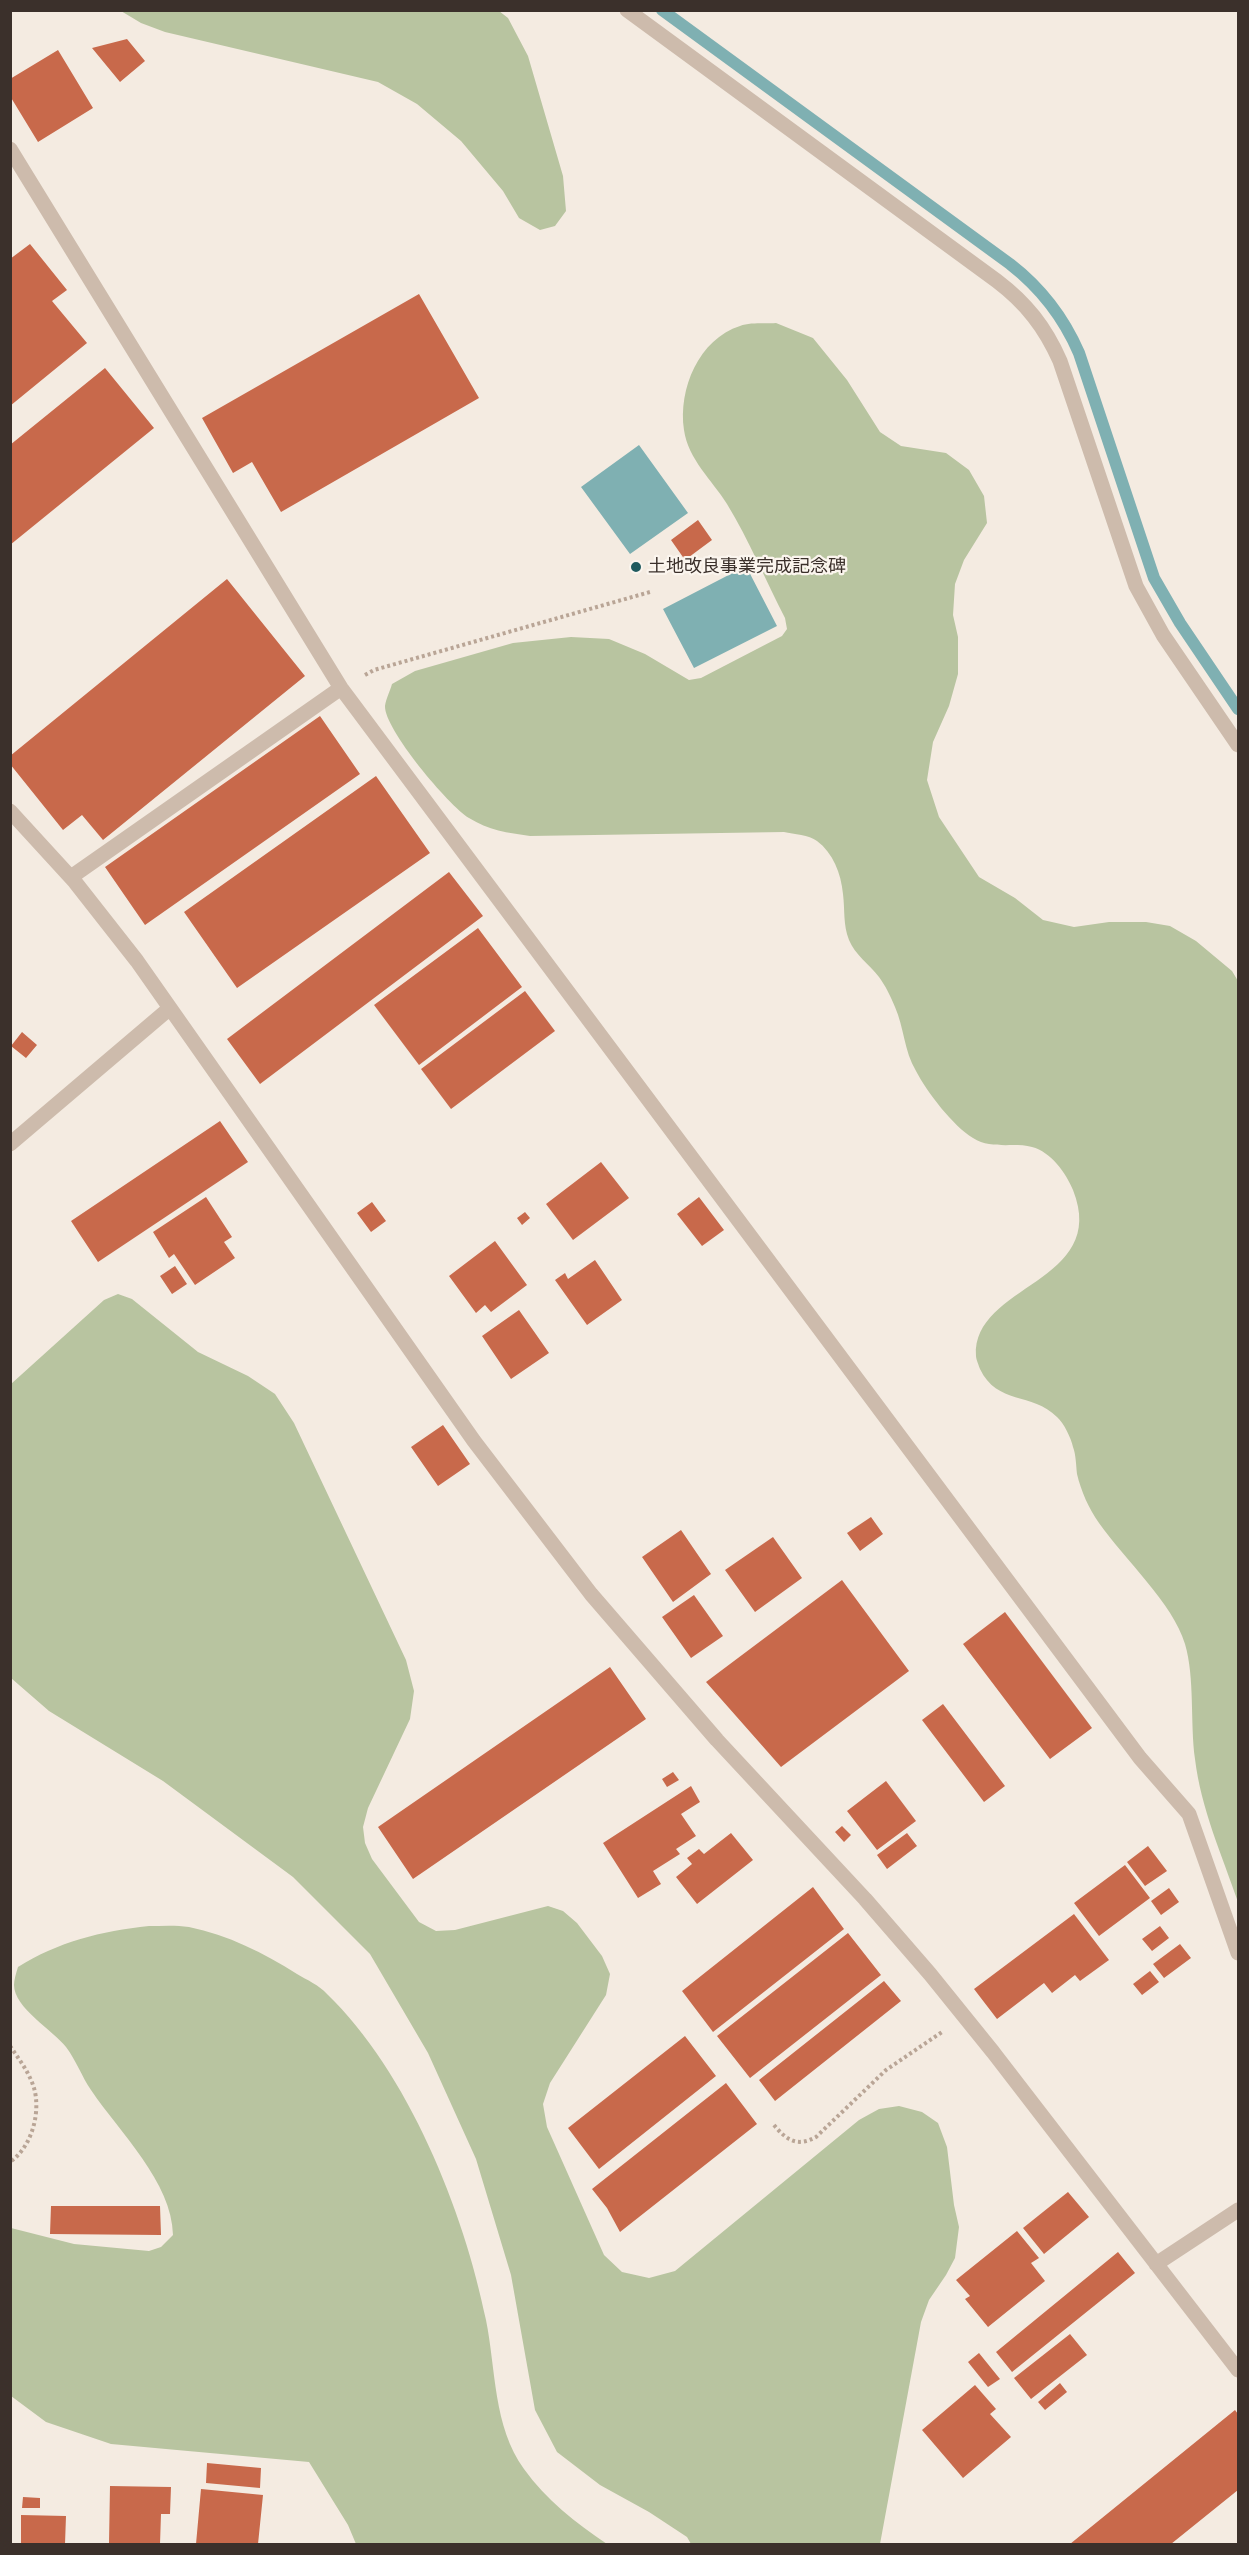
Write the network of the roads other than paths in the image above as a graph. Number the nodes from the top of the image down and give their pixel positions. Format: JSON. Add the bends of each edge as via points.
{"nodes":[{"id":1,"x":627,"y":10,"type":"edge"},
{"id":2,"x":10,"y":149,"type":"edge"},
{"id":3,"x":341,"y":688,"type":"junction"},
{"id":4,"x":1239,"y":745,"type":"edge"},
{"id":5,"x":10,"y":811,"type":"edge"},
{"id":6,"x":71,"y":877,"type":"junction"},
{"id":7,"x":170,"y":1008,"type":"junction"},
{"id":8,"x":10,"y":1144,"type":"edge"},
{"id":9,"x":1239,"y":1953,"type":"edge"},
{"id":10,"x":1239,"y":2210,"type":"edge"},
{"id":11,"x":1156,"y":2264,"type":"junction"},
{"id":12,"x":1239,"y":2370,"type":"edge"}],
"edges":[{"from":1,"to":4,"type":"street","via":[[997,280],[1028,308],[1060,361],[1136,586],[1163,634]]},
{"from":2,"to":3,"type":"street"},
{"from":3,"to":6,"type":"street"},
{"from":3,"to":9,"type":"street","via":[[1140,1758],[1189,1814]]},
{"from":5,"to":6,"type":"street"},
{"from":6,"to":7,"type":"street"},
{"from":7,"to":8,"type":"street"},
{"from":7,"to":11,"type":"street","via":[[474,1441],[591,1594],[653,1668],[865,1899],[962,2014]]},
{"from":10,"to":11,"type":"street"},
{"from":11,"to":12,"type":"street"}]}
